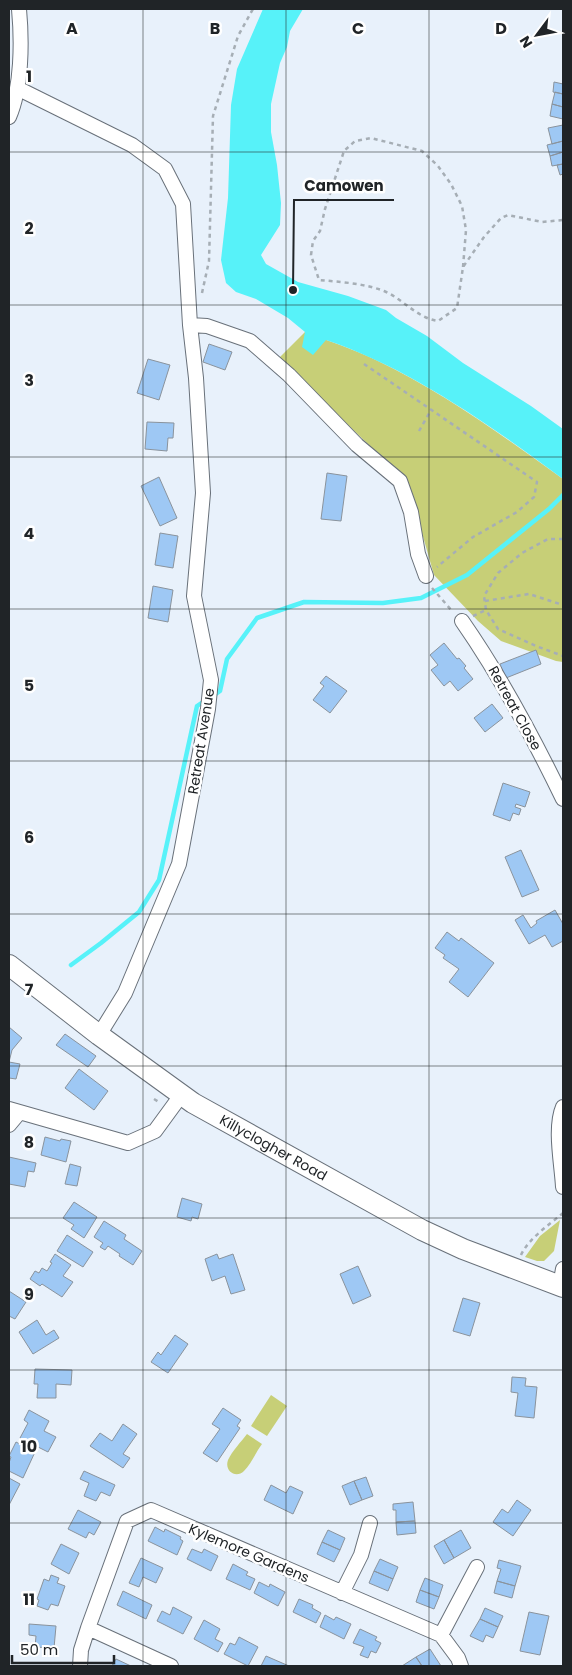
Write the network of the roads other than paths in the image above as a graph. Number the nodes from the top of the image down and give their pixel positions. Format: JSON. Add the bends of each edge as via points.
{"nodes":[{"id":1,"x":19,"y":9,"type":"edge"},
{"id":2,"x":16,"y":88,"type":"junction"},
{"id":3,"x":9,"y":117,"type":"edge"},
{"id":4,"x":190,"y":325,"type":"junction"},
{"id":5,"x":427,"y":580,"type":"road end"},
{"id":6,"x":462,"y":621,"type":"dead end"},
{"id":7,"x":563,"y":799,"type":"edge"},
{"id":8,"x":9,"y":965,"type":"edge"},
{"id":9,"x":99,"y":1036,"type":"junction"},
{"id":10,"x":182,"y":1094,"type":"junction"},
{"id":11,"x":563,"y":1108,"type":"edge"},
{"id":12,"x":14,"y":1111,"type":"edge"},
{"id":13,"x":9,"y":1125,"type":"edge"},
{"id":14,"x":563,"y":1187,"type":"edge"},
{"id":15,"x":562,"y":1281,"type":"edge"},
{"id":16,"x":370,"y":1523,"type":"dead end"},
{"id":17,"x":477,"y":1567,"type":"dead end"},
{"id":18,"x":342,"y":1593,"type":"junction"},
{"id":19,"x":88,"y":1628,"type":"junction"},
{"id":20,"x":441,"y":1635,"type":"junction"},
{"id":21,"x":80,"y":1666,"type":"edge"},
{"id":22,"x":171,"y":1666,"type":"edge"},
{"id":23,"x":461,"y":1666,"type":"edge"}],
"edges":[{"from":1,"to":2,"type":"street","via":[[22,39]]},
{"from":2,"to":3,"type":"street"},
{"from":2,"to":4,"type":"street","name":"Retreat Avenue","via":[[132,145],[165,169],[183,204]]},
{"from":4,"to":5,"type":"street","via":[[207,326],[250,341],[400,482],[411,512],[418,554]]},
{"from":4,"to":9,"type":"street","name":"Retreat Avenue","via":[[203,493],[194,596],[211,680],[208,709],[179,864],[124,993]]},
{"from":6,"to":7,"type":"street","name":"Retreat Close","via":[[527,726]]},
{"from":8,"to":9,"type":"highway","name":"Killyclogher Road"},
{"from":9,"to":10,"type":"highway","name":"Killyclogher Road"},
{"from":10,"to":12,"type":"street","via":[[155,1131],[128,1143]]},
{"from":10,"to":15,"type":"highway","name":"Killyclogher Road","via":[[422,1230],[463,1249]]},
{"from":11,"to":14,"type":"street","via":[[560,1137]]},
{"from":12,"to":13,"type":"street"},
{"from":16,"to":18,"type":"street","via":[[361,1555]]},
{"from":17,"to":20,"type":"street"},
{"from":18,"to":19,"type":"street","name":"Kylemore Gardens","via":[[151,1510],[127,1521]]},
{"from":18,"to":20,"type":"street","name":"Kylemore Gardens"},
{"from":19,"to":21,"type":"street","name":"Kylemore Gardens"},
{"from":19,"to":22,"type":"street"},
{"from":20,"to":23,"type":"street"}]}
